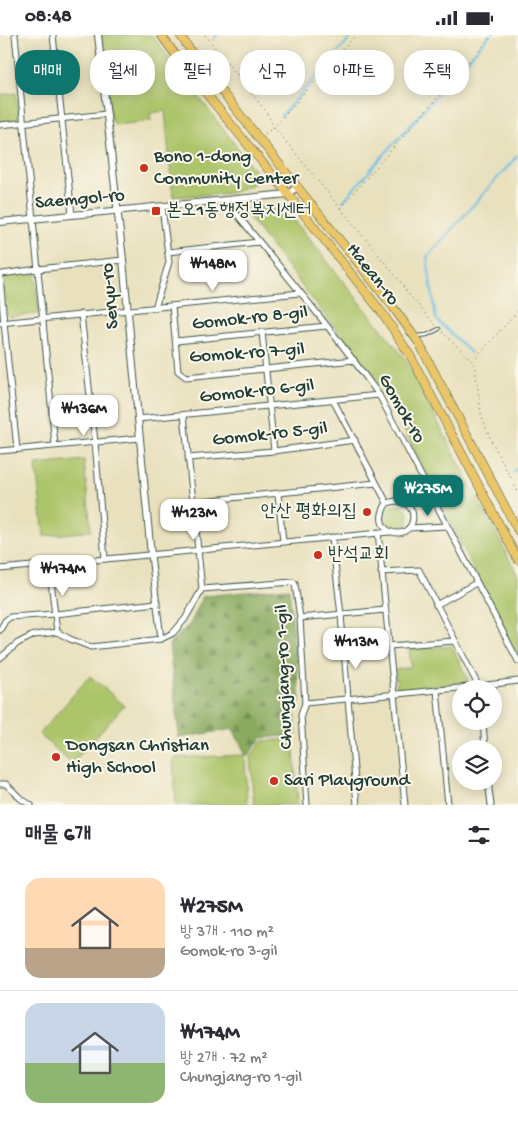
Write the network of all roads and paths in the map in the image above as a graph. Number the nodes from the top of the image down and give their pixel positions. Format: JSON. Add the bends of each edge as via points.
{"nodes":[{"id":1,"x":15,"y":35,"type":"edge"},
{"id":2,"x":53,"y":35,"type":"edge"},
{"id":3,"x":98,"y":35,"type":"edge"},
{"id":4,"x":161,"y":35,"type":"edge"},
{"id":5,"x":180,"y":35,"type":"edge"},
{"id":6,"x":204,"y":35,"type":"edge"},
{"id":7,"x":356,"y":35,"type":"edge"},
{"id":8,"x":493,"y":35,"type":"edge"},
{"id":9,"x":107,"y":114,"type":"junction"},
{"id":10,"x":61,"y":119,"type":"junction"},
{"id":11,"x":24,"y":123,"type":"junction"},
{"id":12,"x":0,"y":125,"type":"edge"},
{"id":13,"x":274,"y":127,"type":"junction"},
{"id":14,"x":259,"y":138,"type":"junction"},
{"id":15,"x":297,"y":187,"type":"junction"},
{"id":16,"x":288,"y":194,"type":"junction"},
{"id":17,"x":226,"y":201,"type":"junction"},
{"id":18,"x":162,"y":207,"type":"junction"},
{"id":19,"x":340,"y":208,"type":"junction"},
{"id":20,"x":118,"y":211,"type":"junction"},
{"id":21,"x":72,"y":215,"type":"junction"},
{"id":22,"x":33,"y":219,"type":"junction"},
{"id":23,"x":0,"y":223,"type":"edge"},
{"id":24,"x":259,"y":242,"type":"junction"},
{"id":25,"x":168,"y":252,"type":"junction"},
{"id":26,"x":123,"y":261,"type":"junction"},
{"id":27,"x":38,"y":269,"type":"junction"},
{"id":28,"x":300,"y":293,"type":"junction"},
{"id":29,"x":172,"y":306,"type":"junction"},
{"id":30,"x":155,"y":308,"type":"junction"},
{"id":31,"x":128,"y":310,"type":"junction"},
{"id":32,"x":518,"y":311,"type":"edge"},
{"id":33,"x":81,"y":314,"type":"junction"},
{"id":34,"x":42,"y":319,"type":"junction"},
{"id":35,"x":2,"y":323,"type":"edge"},
{"id":36,"x":327,"y":326,"type":"junction"},
{"id":37,"x":439,"y":329,"type":"junction"},
{"id":38,"x":262,"y":332,"type":"junction"},
{"id":39,"x":414,"y":336,"type":"junction"},
{"id":40,"x":176,"y":341,"type":"junction"},
{"id":41,"x":354,"y":360,"type":"junction"},
{"id":42,"x":472,"y":361,"type":"junction"},
{"id":43,"x":266,"y":369,"type":"junction"},
{"id":44,"x":379,"y":395,"type":"junction"},
{"id":45,"x":333,"y":400,"type":"junction"},
{"id":46,"x":270,"y":405,"type":"junction"},
{"id":47,"x":184,"y":415,"type":"junction"},
{"id":48,"x":138,"y":419,"type":"junction"},
{"id":49,"x":140,"y":438,"type":"junction"},
{"id":50,"x":355,"y":440,"type":"junction"},
{"id":51,"x":95,"y":441,"type":"junction"},
{"id":52,"x":55,"y":445,"type":"junction"},
{"id":53,"x":17,"y":449,"type":"junction"},
{"id":54,"x":0,"y":451,"type":"edge"},
{"id":55,"x":274,"y":451,"type":"junction"},
{"id":56,"x":188,"y":458,"type":"junction"},
{"id":57,"x":376,"y":483,"type":"junction"},
{"id":58,"x":518,"y":492,"type":"edge"},
{"id":59,"x":278,"y":493,"type":"junction"},
{"id":60,"x":193,"y":502,"type":"junction"},
{"id":61,"x":387,"y":503,"type":"junction"},
{"id":62,"x":448,"y":526,"type":"junction"},
{"id":63,"x":409,"y":528,"type":"junction"},
{"id":64,"x":518,"y":531,"type":"edge"},
{"id":65,"x":378,"y":532,"type":"junction"},
{"id":66,"x":390,"y":532,"type":"junction"},
{"id":67,"x":332,"y":537,"type":"junction"},
{"id":68,"x":283,"y":541,"type":"junction"},
{"id":69,"x":198,"y":550,"type":"junction"},
{"id":70,"x":151,"y":555,"type":"junction"},
{"id":71,"x":105,"y":559,"type":"junction"},
{"id":72,"x":518,"y":560,"type":"edge"},
{"id":73,"x":49,"y":564,"type":"junction"},
{"id":74,"x":0,"y":569,"type":"edge"},
{"id":75,"x":381,"y":572,"type":"junction"},
{"id":76,"x":476,"y":583,"type":"junction"},
{"id":77,"x":202,"y":589,"type":"junction"},
{"id":78,"x":157,"y":603,"type":"junction"},
{"id":79,"x":436,"y":605,"type":"junction"},
{"id":80,"x":385,"y":610,"type":"junction"},
{"id":81,"x":55,"y":614,"type":"junction"},
{"id":82,"x":341,"y":615,"type":"junction"},
{"id":83,"x":300,"y":618,"type":"junction"},
{"id":84,"x":0,"y":630,"type":"edge"},
{"id":85,"x":57,"y":632,"type":"junction"},
{"id":86,"x":161,"y":639,"type":"junction"},
{"id":87,"x":455,"y":641,"type":"junction"},
{"id":88,"x":389,"y":646,"type":"junction"},
{"id":89,"x":0,"y":658,"type":"edge"},
{"id":90,"x":518,"y":661,"type":"edge"},
{"id":91,"x":475,"y":680,"type":"edge"},
{"id":92,"x":518,"y":681,"type":"edge"},
{"id":93,"x":502,"y":683,"type":"edge"},
{"id":94,"x":452,"y":689,"type":"edge"},
{"id":95,"x":437,"y":690,"type":"junction"},
{"id":96,"x":393,"y":694,"type":"junction"},
{"id":97,"x":348,"y":699,"type":"junction"},
{"id":98,"x":305,"y":703,"type":"junction"},
{"id":99,"x":0,"y":783,"type":"edge"},
{"id":100,"x":489,"y":790,"type":"edge"},
{"id":101,"x":31,"y":805,"type":"edge"},
{"id":102,"x":307,"y":805,"type":"edge"},
{"id":103,"x":358,"y":805,"type":"edge"},
{"id":104,"x":404,"y":805,"type":"edge"},
{"id":105,"x":448,"y":805,"type":"edge"},
{"id":106,"x":491,"y":805,"type":"edge"}],
"edges":[{"from":1,"to":11,"type":"street"},
{"from":2,"to":10,"type":"street"},
{"from":3,"to":9,"type":"street","name":"Seryu-ro"},
{"from":4,"to":16,"type":"main road","name":"Haean-ro"},
{"from":5,"to":14,"type":"main road","name":"Haean-ro"},
{"from":6,"to":13,"type":"path","via":[[265,110]]},
{"from":7,"to":13,"type":"path"},
{"from":8,"to":19,"type":"path"},
{"from":9,"to":10,"type":"street"},
{"from":9,"to":20,"type":"street","name":"Seryu-ro"},
{"from":10,"to":11,"type":"street"},
{"from":10,"to":21,"type":"street"},
{"from":11,"to":12,"type":"street"},
{"from":11,"to":22,"type":"street"},
{"from":13,"to":14,"type":"path"},
{"from":13,"to":19,"type":"path"},
{"from":14,"to":15,"type":"main road","name":"Haean-ro"},
{"from":15,"to":16,"type":"street"},
{"from":15,"to":39,"type":"main road","name":"Haean-ro"},
{"from":16,"to":17,"type":"street","name":"Saemgol-ro"},
{"from":16,"to":72,"type":"main road","name":"Haean-ro","via":[[383,314],[411,357]]},
{"from":17,"to":18,"type":"street","name":"Saemgol-ro"},
{"from":17,"to":24,"type":"street","name":"Gomok-ro"},
{"from":18,"to":20,"type":"street","name":"Saemgol-ro"},
{"from":18,"to":25,"type":"street"},
{"from":19,"to":37,"type":"path"},
{"from":20,"to":21,"type":"street","name":"Saemgol-ro"},
{"from":20,"to":26,"type":"street","name":"Seryu-ro"},
{"from":21,"to":22,"type":"street","name":"Saemgol-ro"},
{"from":22,"to":23,"type":"street","name":"Saemgol-ro"},
{"from":22,"to":27,"type":"street"},
{"from":24,"to":25,"type":"street"},
{"from":24,"to":28,"type":"street","name":"Gomok-ro"},
{"from":25,"to":30,"type":"street","via":[[169,262]]},
{"from":26,"to":27,"type":"street"},
{"from":26,"to":31,"type":"street","name":"Seryu-ro"},
{"from":27,"to":34,"type":"street"},
{"from":27,"to":35,"type":"street","via":[[0,276]]},
{"from":28,"to":29,"type":"street"},
{"from":28,"to":36,"type":"street","name":"Gomok-ro"},
{"from":29,"to":30,"type":"street"},
{"from":29,"to":40,"type":"street","name":"Gomok-ro 7-gil"},
{"from":30,"to":31,"type":"street"},
{"from":31,"to":33,"type":"street"},
{"from":31,"to":48,"type":"street","name":"Seryu-ro"},
{"from":32,"to":42,"type":"path"},
{"from":33,"to":34,"type":"street"},
{"from":33,"to":51,"type":"street"},
{"from":34,"to":35,"type":"street"},
{"from":34,"to":52,"type":"street"},
{"from":35,"to":53,"type":"street"},
{"from":36,"to":38,"type":"street","name":"Gomok-ro 8-gil"},
{"from":36,"to":41,"type":"street","name":"Gomok-ro"},
{"from":37,"to":39,"type":"lane","via":[[428,335]]},
{"from":37,"to":42,"type":"path"},
{"from":38,"to":40,"type":"street","name":"Gomok-ro 8-gil"},
{"from":38,"to":43,"type":"street"},
{"from":39,"to":64,"type":"main road","name":"Haean-ro"},
{"from":40,"to":43,"type":"street","name":"Gomok-ro 7-gil","via":[[178,371],[186,377]]},
{"from":41,"to":43,"type":"street","name":"Gomok-ro 7-gil"},
{"from":41,"to":44,"type":"street","name":"Gomok-ro"},
{"from":42,"to":58,"type":"path","via":[[481,413]]},
{"from":43,"to":46,"type":"street"},
{"from":44,"to":45,"type":"street","name":"Gomok-ro 6-gil"},
{"from":44,"to":62,"type":"street","name":"Gomok-ro"},
{"from":45,"to":46,"type":"street","name":"Gomok-ro 6-gil"},
{"from":45,"to":50,"type":"street"},
{"from":46,"to":47,"type":"street","name":"Gomok-ro 6-gil"},
{"from":46,"to":55,"type":"street"},
{"from":47,"to":48,"type":"street","name":"Gomok-ro 6-gil"},
{"from":47,"to":56,"type":"street"},
{"from":48,"to":49,"type":"street","name":"Seryu-ro"},
{"from":49,"to":51,"type":"street"},
{"from":49,"to":70,"type":"street","name":"Seryu-ro"},
{"from":50,"to":55,"type":"street","name":"Gomok-ro 5-gil"},
{"from":50,"to":57,"type":"street"},
{"from":51,"to":52,"type":"street"},
{"from":51,"to":71,"type":"street"},
{"from":52,"to":53,"type":"street"},
{"from":53,"to":54,"type":"street"},
{"from":55,"to":56,"type":"street","name":"Gomok-ro 5-gil"},
{"from":56,"to":60,"type":"street"},
{"from":57,"to":59,"type":"street"},
{"from":57,"to":61,"type":"street"},
{"from":59,"to":60,"type":"street"},
{"from":59,"to":68,"type":"street"},
{"from":60,"to":69,"type":"street"},
{"from":61,"to":63,"type":"street","via":[[400,501],[409,506],[413,515]]},
{"from":61,"to":66,"type":"street","via":[[381,519]]},
{"from":62,"to":63,"type":"street"},
{"from":62,"to":76,"type":"street","name":"Gomok-ro"},
{"from":63,"to":66,"type":"street","via":[[400,533]]},
{"from":65,"to":66,"type":"street"},
{"from":65,"to":67,"type":"street"},
{"from":65,"to":75,"type":"street"},
{"from":67,"to":68,"type":"street"},
{"from":67,"to":82,"type":"street"},
{"from":68,"to":69,"type":"street"},
{"from":69,"to":70,"type":"street"},
{"from":69,"to":77,"type":"street"},
{"from":70,"to":71,"type":"street"},
{"from":70,"to":78,"type":"street"},
{"from":71,"to":73,"type":"street"},
{"from":73,"to":74,"type":"street"},
{"from":73,"to":81,"type":"street"},
{"from":75,"to":79,"type":"street","via":[[418,570]]},
{"from":75,"to":80,"type":"street"},
{"from":76,"to":79,"type":"street"},
{"from":76,"to":90,"type":"street","name":"Gomok-ro"},
{"from":77,"to":83,"type":"street","name":"Chungjang-ro 1-gil","via":[[293,582]]},
{"from":77,"to":86,"type":"street","via":[[185,619],[173,633]]},
{"from":78,"to":81,"type":"street"},
{"from":78,"to":86,"type":"street"},
{"from":79,"to":87,"type":"street"},
{"from":80,"to":82,"type":"street"},
{"from":80,"to":88,"type":"street"},
{"from":81,"to":84,"type":"street","via":[[10,617]]},
{"from":81,"to":85,"type":"street"},
{"from":82,"to":83,"type":"street"},
{"from":82,"to":97,"type":"street"},
{"from":83,"to":98,"type":"street","name":"Chungjang-ro 1-gil"},
{"from":85,"to":86,"type":"street","via":[[91,647]]},
{"from":85,"to":89,"type":"street","via":[[34,635]]},
{"from":87,"to":88,"type":"street"},
{"from":87,"to":91,"type":"street"},
{"from":88,"to":96,"type":"street"},
{"from":92,"to":93,"type":"street"},
{"from":94,"to":95,"type":"street"},
{"from":95,"to":96,"type":"street"},
{"from":95,"to":105,"type":"street"},
{"from":96,"to":97,"type":"street"},
{"from":96,"to":104,"type":"street"},
{"from":97,"to":98,"type":"street"},
{"from":97,"to":103,"type":"street"},
{"from":98,"to":102,"type":"street","name":"Chungjang-ro 1-gil","via":[[301,715]]},
{"from":99,"to":101,"type":"street","via":[[6,784]]},
{"from":100,"to":106,"type":"street"}]}
